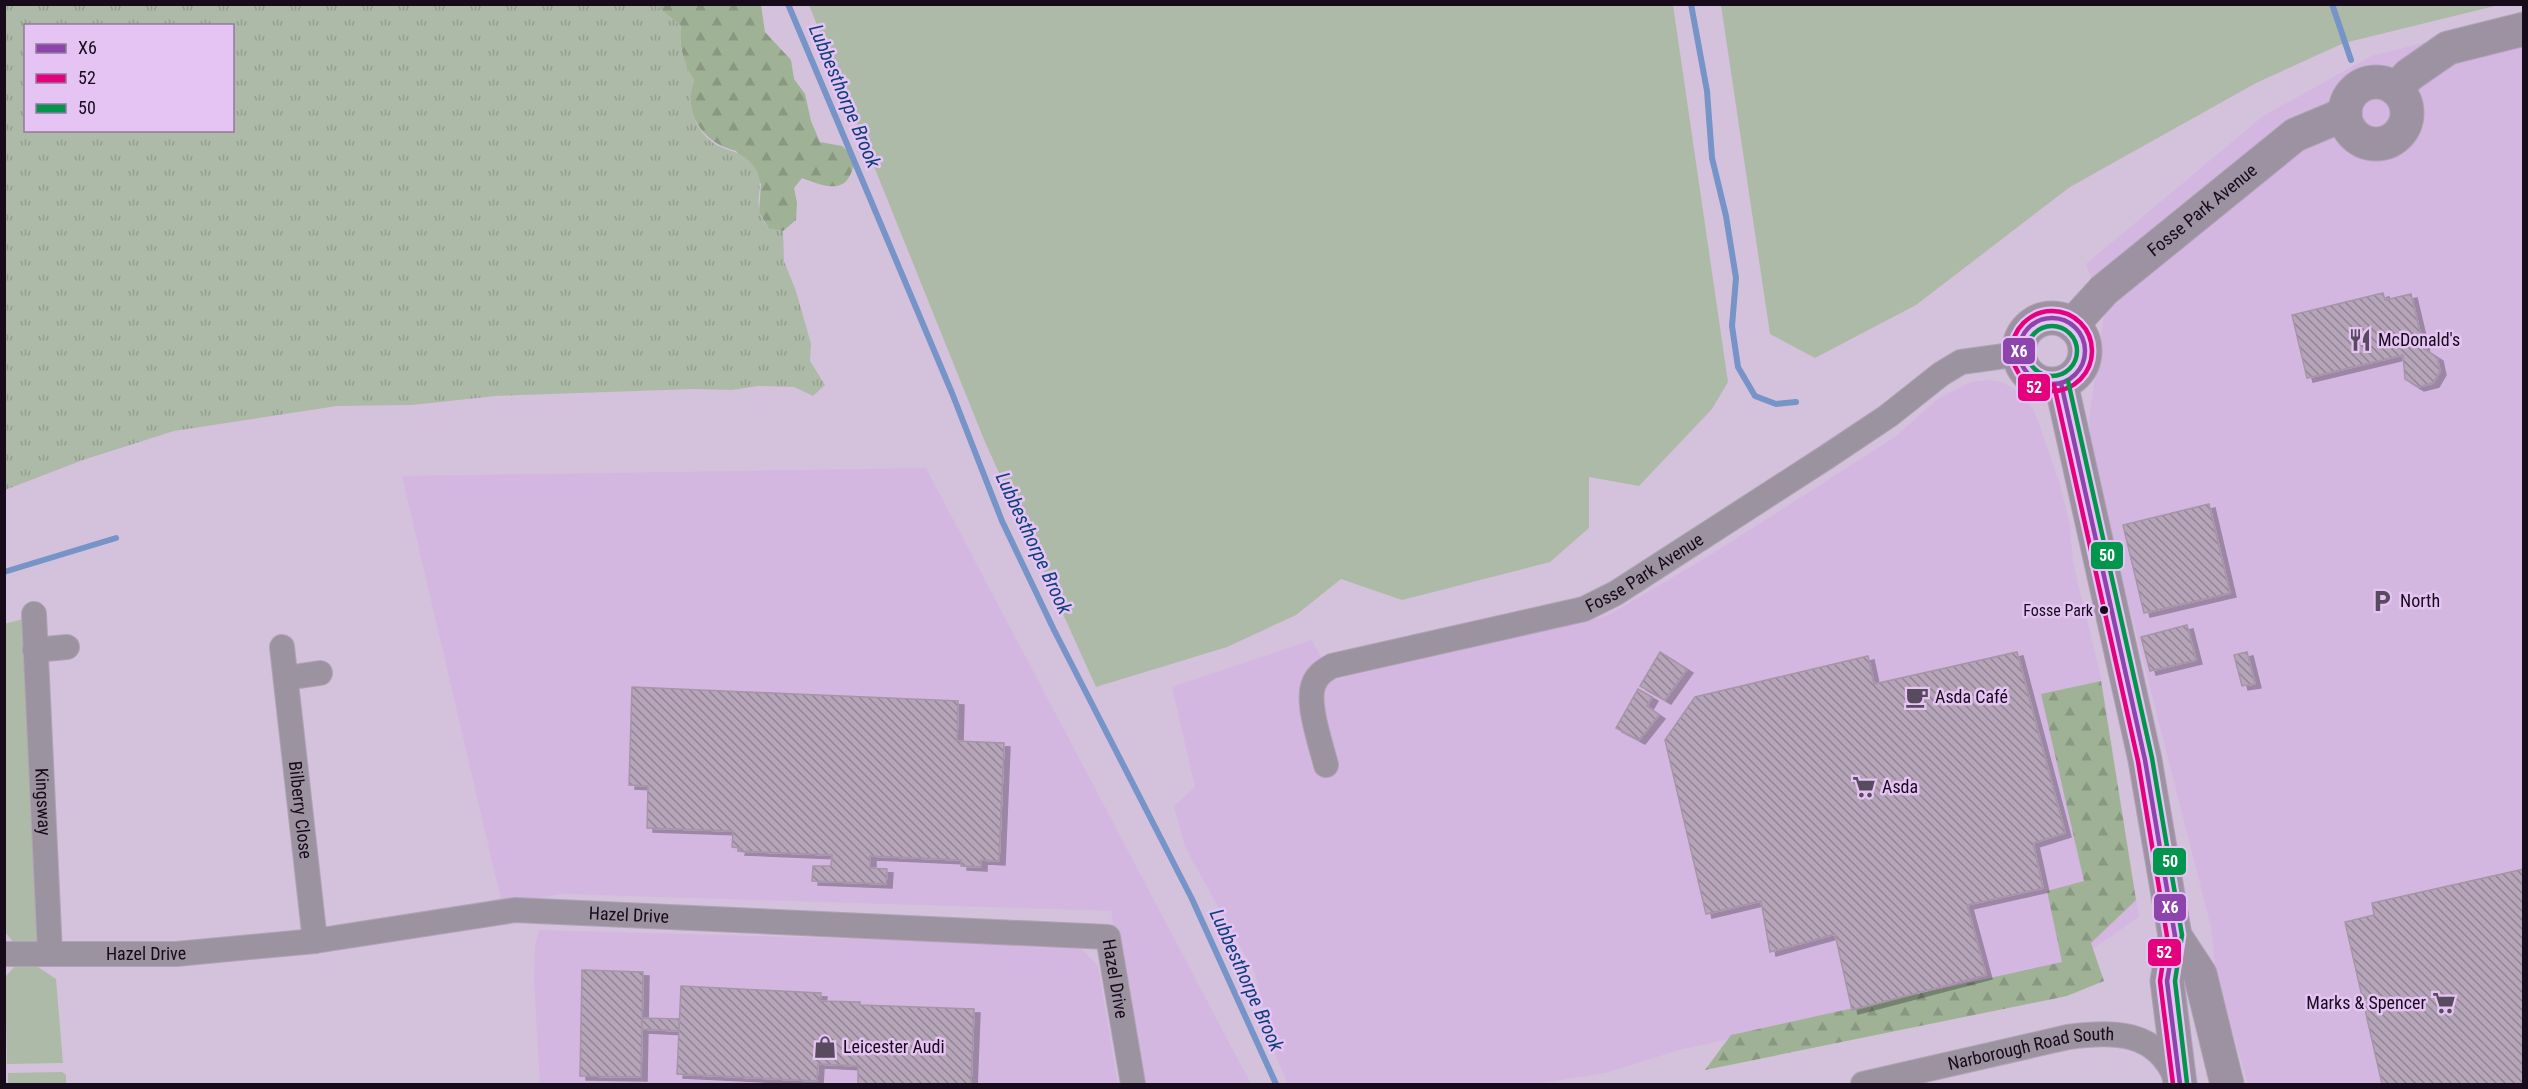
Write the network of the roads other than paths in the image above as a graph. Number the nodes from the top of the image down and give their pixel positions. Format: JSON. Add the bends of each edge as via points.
{"nodes":[{"id":1,"x":2523,"y":29,"type":"edge"},
{"id":2,"x":2396,"y":89,"type":"junction"},
{"id":3,"x":2345,"y":114,"type":"junction"},
{"id":4,"x":2072,"y":325,"type":"junction"},
{"id":5,"x":2019,"y":354,"type":"junction"},
{"id":6,"x":2061,"y":383,"type":"junction"},
{"id":7,"x":34,"y":614,"type":"dead end"},
{"id":8,"x":67,"y":647,"type":"dead end"},
{"id":9,"x":282,"y":647,"type":"dead end"},
{"id":10,"x":35,"y":650,"type":"junction"},
{"id":11,"x":320,"y":673,"type":"dead end"},
{"id":12,"x":285,"y":678,"type":"junction"},
{"id":13,"x":1326,"y":765,"type":"dead end"},
{"id":14,"x":2175,"y":936,"type":"junction"},
{"id":15,"x":315,"y":941,"type":"junction"},
{"id":16,"x":50,"y":953,"type":"junction"},
{"id":17,"x":4,"y":954,"type":"edge"},
{"id":18,"x":1133,"y":1084,"type":"edge"},
{"id":19,"x":1863,"y":1084,"type":"edge"},
{"id":20,"x":2179,"y":1084,"type":"edge"},
{"id":21,"x":2227,"y":1084,"type":"edge"}],
"edges":[{"from":1,"to":2,"type":"street","via":[[2448,48]]},
{"from":2,"to":3,"type":"street","via":[[2378,82],[2358,87],[2346,104]]},
{"from":2,"to":3,"type":"street","via":[[2407,115],[2401,132],[2386,143],[2366,143],[2358,138],[2351,132]]},
{"from":3,"to":4,"type":"street","name":"Fosse Park Avenue","via":[[2295,135],[2104,290]]},
{"from":4,"to":5,"type":"street","via":[[2052,318],[2031,325],[2024,333]]},
{"from":4,"to":6,"type":"street","via":[[2079,332],[2085,352],[2078,372]]},
{"from":5,"to":6,"type":"street","via":[[2026,372],[2033,378],[2042,383]]},
{"from":5,"to":13,"type":"street","name":"Fosse Park Avenue","via":[[1961,362],[1825,458],[1584,609],[1332,666],[1319,674],[1311,696]]},
{"from":6,"to":14,"type":"street","via":[[2145,760]]},
{"from":7,"to":10,"type":"street","name":"Kingsway"},
{"from":8,"to":10,"type":"street"},
{"from":9,"to":12,"type":"street","name":"Bilberry Close"},
{"from":10,"to":16,"type":"street","name":"Kingsway"},
{"from":11,"to":12,"type":"street"},
{"from":12,"to":15,"type":"street","name":"Bilberry Close"},
{"from":14,"to":20,"type":"street","via":[[2166,981]]},
{"from":14,"to":21,"type":"street","via":[[2200,974]]},
{"from":15,"to":16,"type":"street","name":"Hazel Drive","via":[[176,954]]},
{"from":15,"to":18,"type":"street","name":"Hazel Drive","via":[[515,910],[1108,937]]},
{"from":16,"to":17,"type":"street","name":"Hazel Drive"},
{"from":19,"to":20,"type":"street","name":"Narborough Road South","via":[[2068,1037],[2103,1033],[2135,1038],[2153,1049],[2171,1067]]}]}
